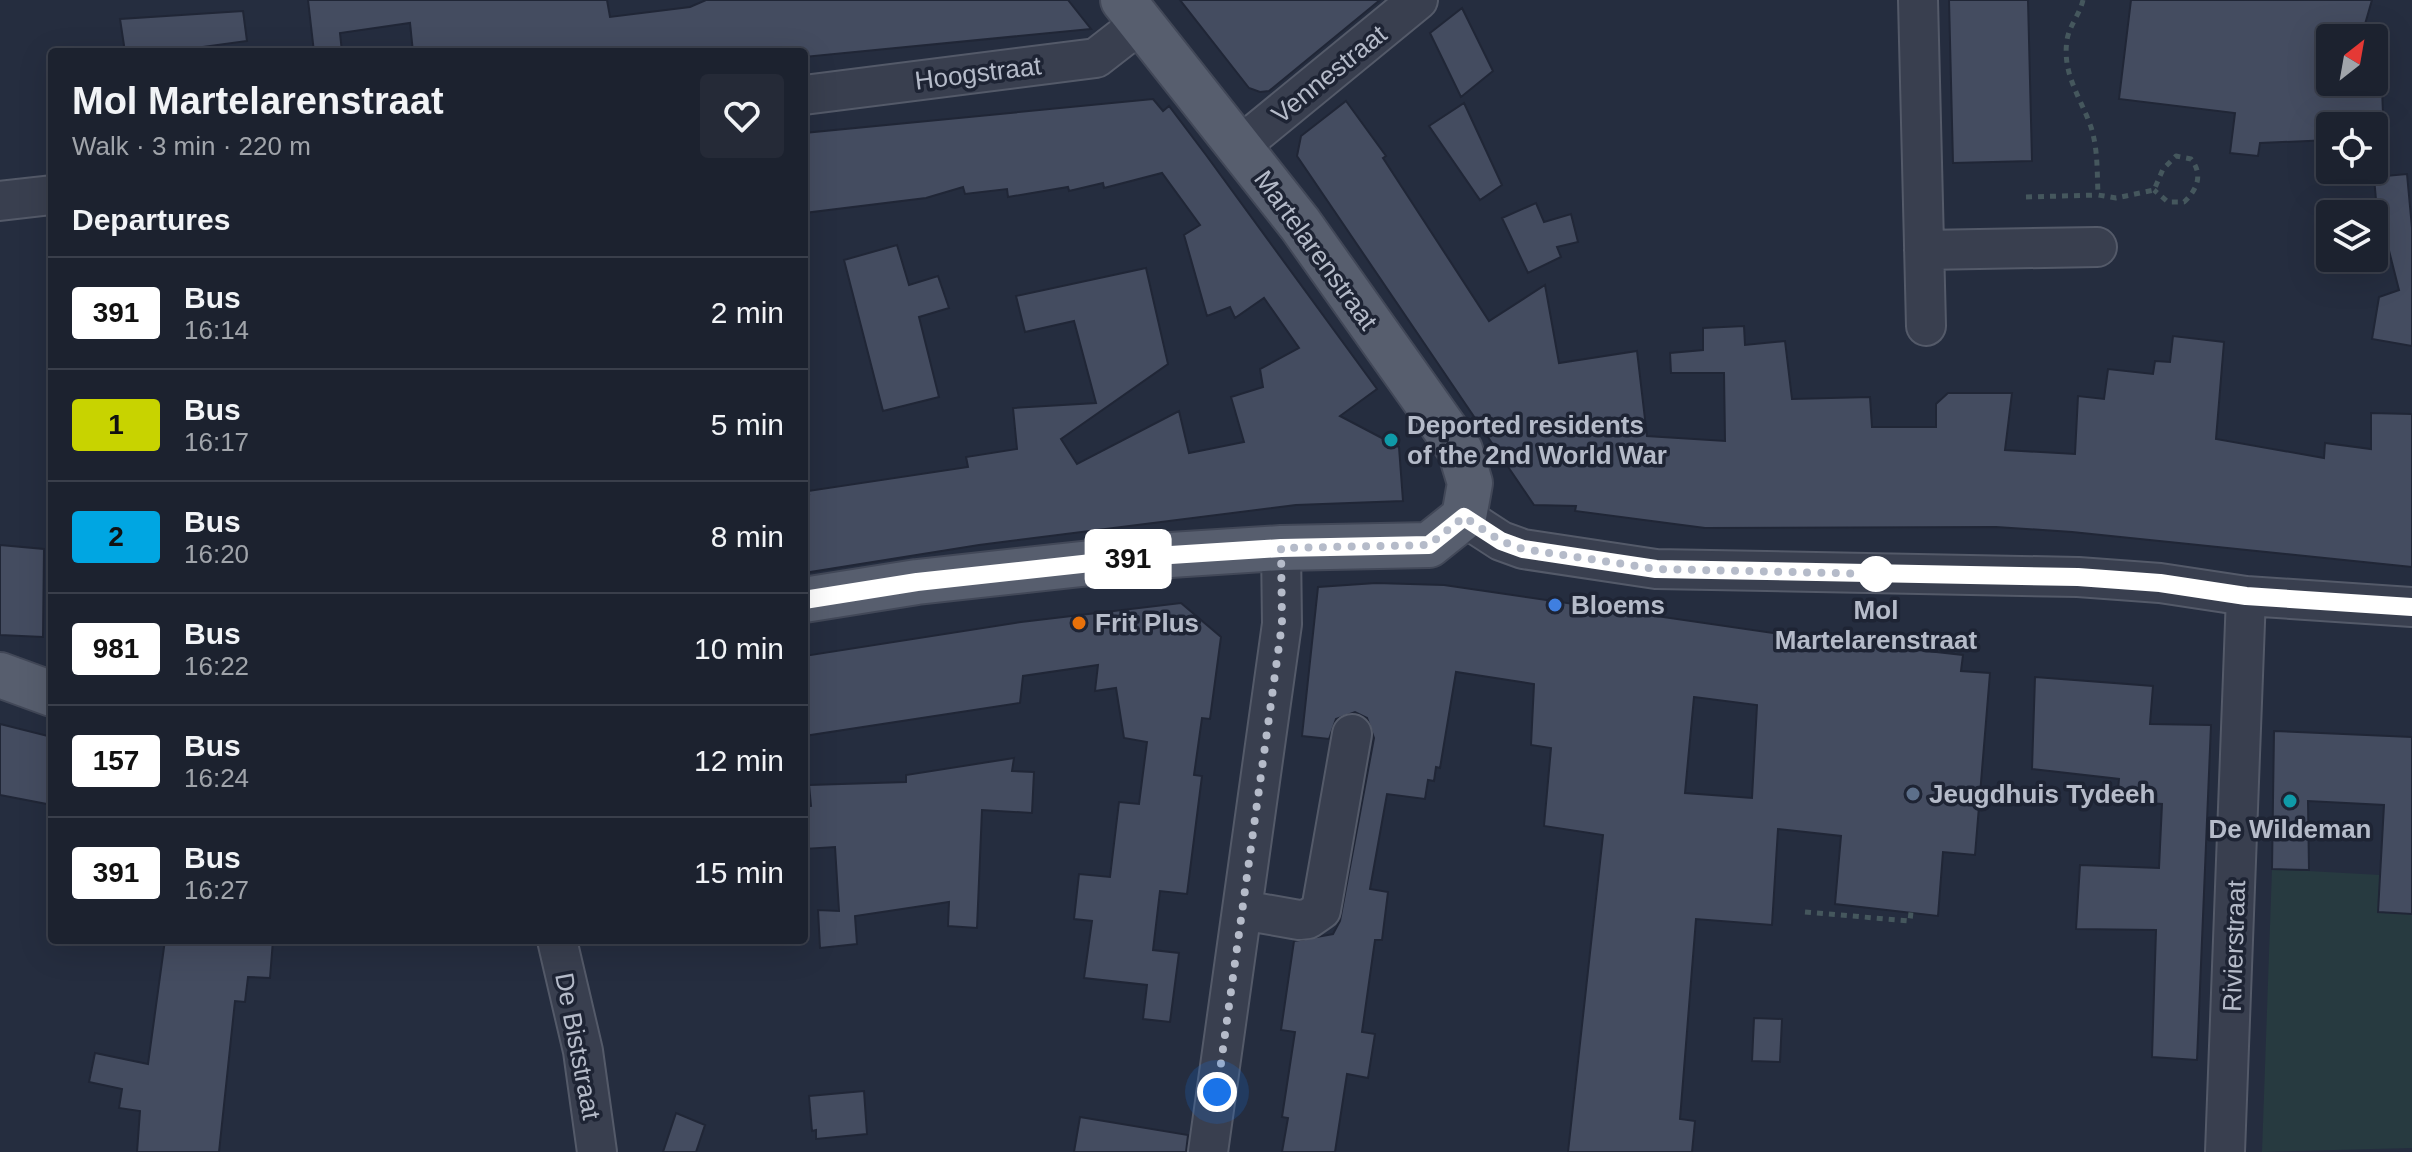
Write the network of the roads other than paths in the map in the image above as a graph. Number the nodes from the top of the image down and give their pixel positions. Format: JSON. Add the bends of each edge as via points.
{"nodes":[{"id":1,"x":1418,"y":0,"type":"edge"},
{"id":2,"x":1918,"y":0,"type":"edge"},
{"id":3,"x":1132,"y":11,"type":"edge"},
{"id":4,"x":808,"y":94,"type":"edge"},
{"id":5,"x":1240,"y":146,"type":"junction"},
{"id":6,"x":48,"y":195,"type":"edge"},
{"id":7,"x":0,"y":201,"type":"edge"},
{"id":8,"x":2097,"y":247,"type":"dead end"},
{"id":9,"x":1924,"y":250,"type":"junction"},
{"id":10,"x":1926,"y":326,"type":"dead end"},
{"id":11,"x":1464,"y":517,"type":"junction"},
{"id":12,"x":1281,"y":548,"type":"junction"},
{"id":13,"x":2246,"y":596,"type":"junction"},
{"id":14,"x":808,"y":599,"type":"edge"},
{"id":15,"x":2412,"y":607,"type":"edge"},
{"id":16,"x":0,"y":675,"type":"edge"},
{"id":17,"x":48,"y":693,"type":"edge"},
{"id":18,"x":1352,"y":734,"type":"dead end"},
{"id":19,"x":1242,"y":910,"type":"junction"},
{"id":20,"x":558,"y":944,"type":"edge"},
{"id":21,"x":597,"y":1152,"type":"edge"},
{"id":22,"x":1208,"y":1152,"type":"edge"},
{"id":23,"x":2225,"y":1152,"type":"edge"}],
"edges":[{"from":1,"to":5,"type":"street","name":"Vennestraat"},
{"from":2,"to":9,"type":"street"},
{"from":3,"to":4,"type":"street","name":"Hoogstraat","via":[[1096,58]]},
{"from":3,"to":5,"type":"main road","name":"Martelarenstraat"},
{"from":5,"to":11,"type":"main road","name":"Martelarenstraat","via":[[1460,450],[1470,483]]},
{"from":6,"to":7,"type":"street"},
{"from":8,"to":9,"type":"street"},
{"from":9,"to":10,"type":"street"},
{"from":11,"to":12,"type":"main road","via":[[1429,545]]},
{"from":11,"to":13,"type":"street","via":[[1523,549],[1656,569],[2078,577]]},
{"from":12,"to":14,"type":"main road","via":[[932,580]]},
{"from":12,"to":19,"type":"street","via":[[1282,624]]},
{"from":13,"to":15,"type":"street"},
{"from":13,"to":23,"type":"street","name":"Rivierstraat"},
{"from":16,"to":17,"type":"main road"},
{"from":18,"to":19,"type":"street","via":[[1321,910],[1299,920]]},
{"from":19,"to":22,"type":"street"},
{"from":20,"to":21,"type":"street","name":"De Biststraat","via":[[583,1051]]}]}
